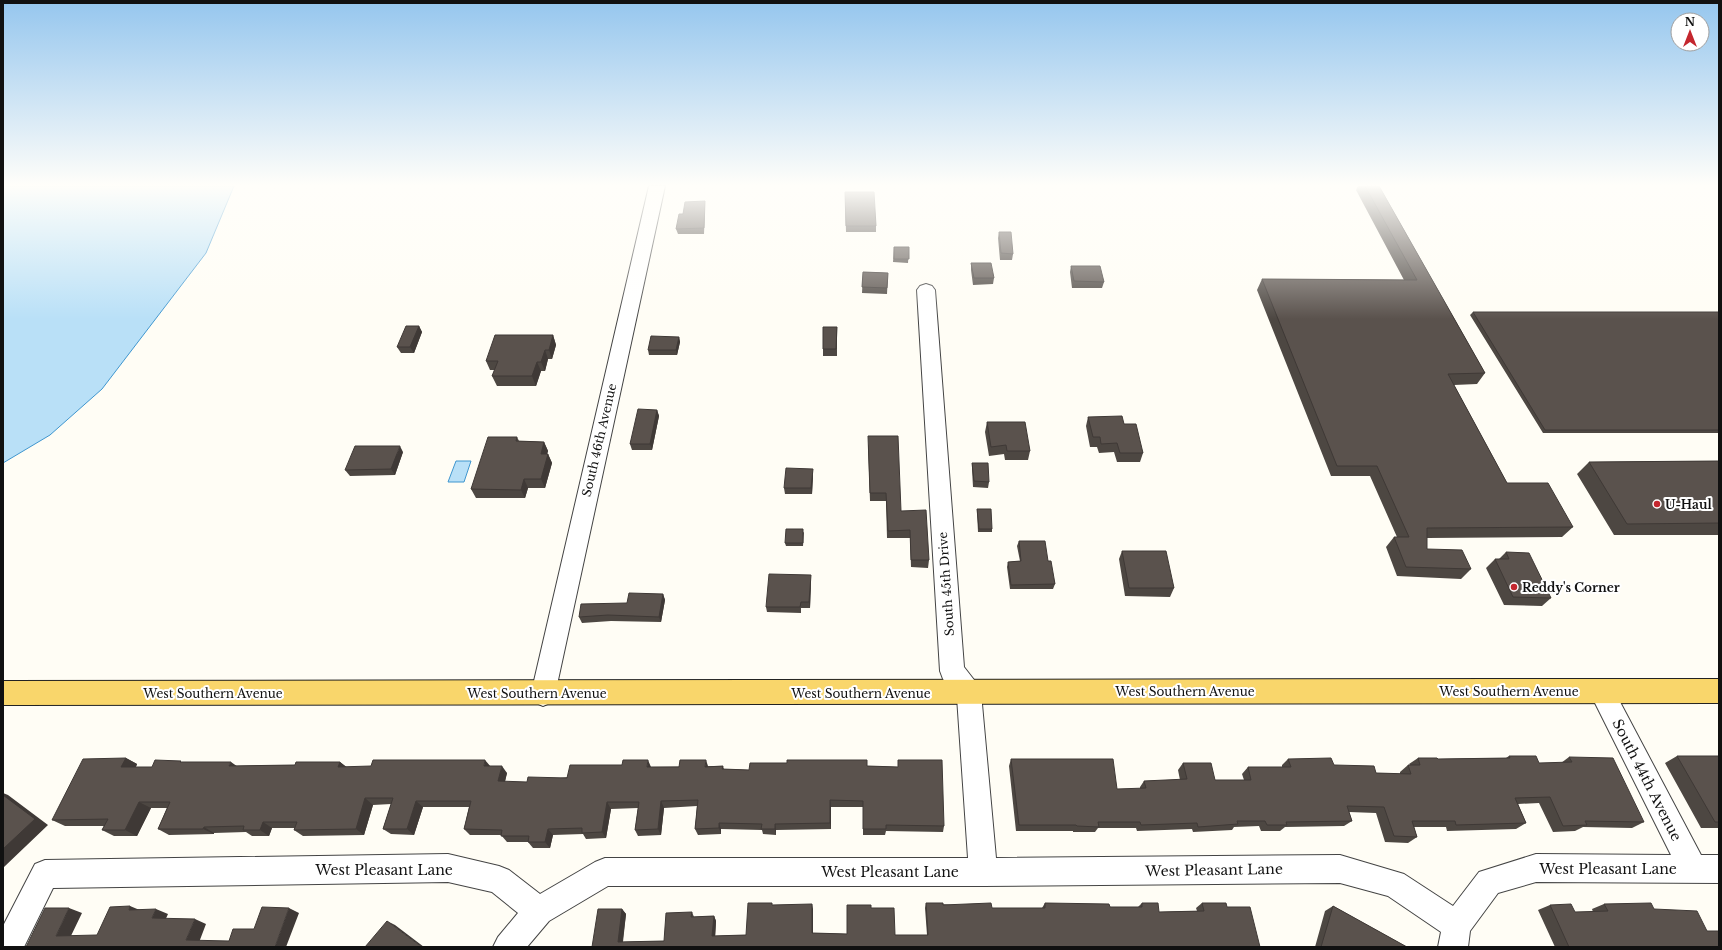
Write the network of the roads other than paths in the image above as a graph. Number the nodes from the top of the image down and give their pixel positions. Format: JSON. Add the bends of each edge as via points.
{"nodes":[{"id":1,"x":647,"y":230,"type":"edge"},
{"id":2,"x":926,"y":290,"type":"dead end"},
{"id":3,"x":1601,"y":691,"type":"junction"},
{"id":4,"x":1719,"y":691,"type":"edge"},
{"id":5,"x":3,"y":693,"type":"edge"},
{"id":6,"x":969,"y":693,"type":"junction"},
{"id":7,"x":543,"y":694,"type":"junction"},
{"id":8,"x":1706,"y":869,"type":"edge"},
{"id":9,"x":983,"y":872,"type":"junction"},
{"id":10,"x":539,"y":911,"type":"junction"},
{"id":11,"x":1455,"y":936,"type":"edge"},
{"id":12,"x":8,"y":947,"type":"edge"},
{"id":13,"x":508,"y":947,"type":"edge"}],
"edges":[{"from":1,"to":7,"type":"street","name":"South 46th Avenue"},
{"from":2,"to":6,"type":"street","name":"South 45th Drive","via":[[952,670]]},
{"from":3,"to":4,"type":"main road","name":"West Southern Avenue"},
{"from":3,"to":6,"type":"main road","name":"West Southern Avenue"},
{"from":3,"to":8,"type":"street","name":"South 44th Avenue"},
{"from":5,"to":7,"type":"main road","name":"West Southern Avenue"},
{"from":6,"to":7,"type":"main road","name":"West Southern Avenue"},
{"from":6,"to":9,"type":"street"},
{"from":8,"to":11,"type":"street","name":"West Pleasant Lane","via":[[1536,868],[1489,882]]},
{"from":9,"to":10,"type":"street","name":"West Pleasant Lane","via":[[605,872]]},
{"from":9,"to":11,"type":"street","name":"West Pleasant Lane","via":[[1340,869],[1394,884]]},
{"from":10,"to":12,"type":"street","name":"West Pleasant Lane","via":[[499,880],[448,868],[45,874]]},
{"from":10,"to":13,"type":"street"}]}
